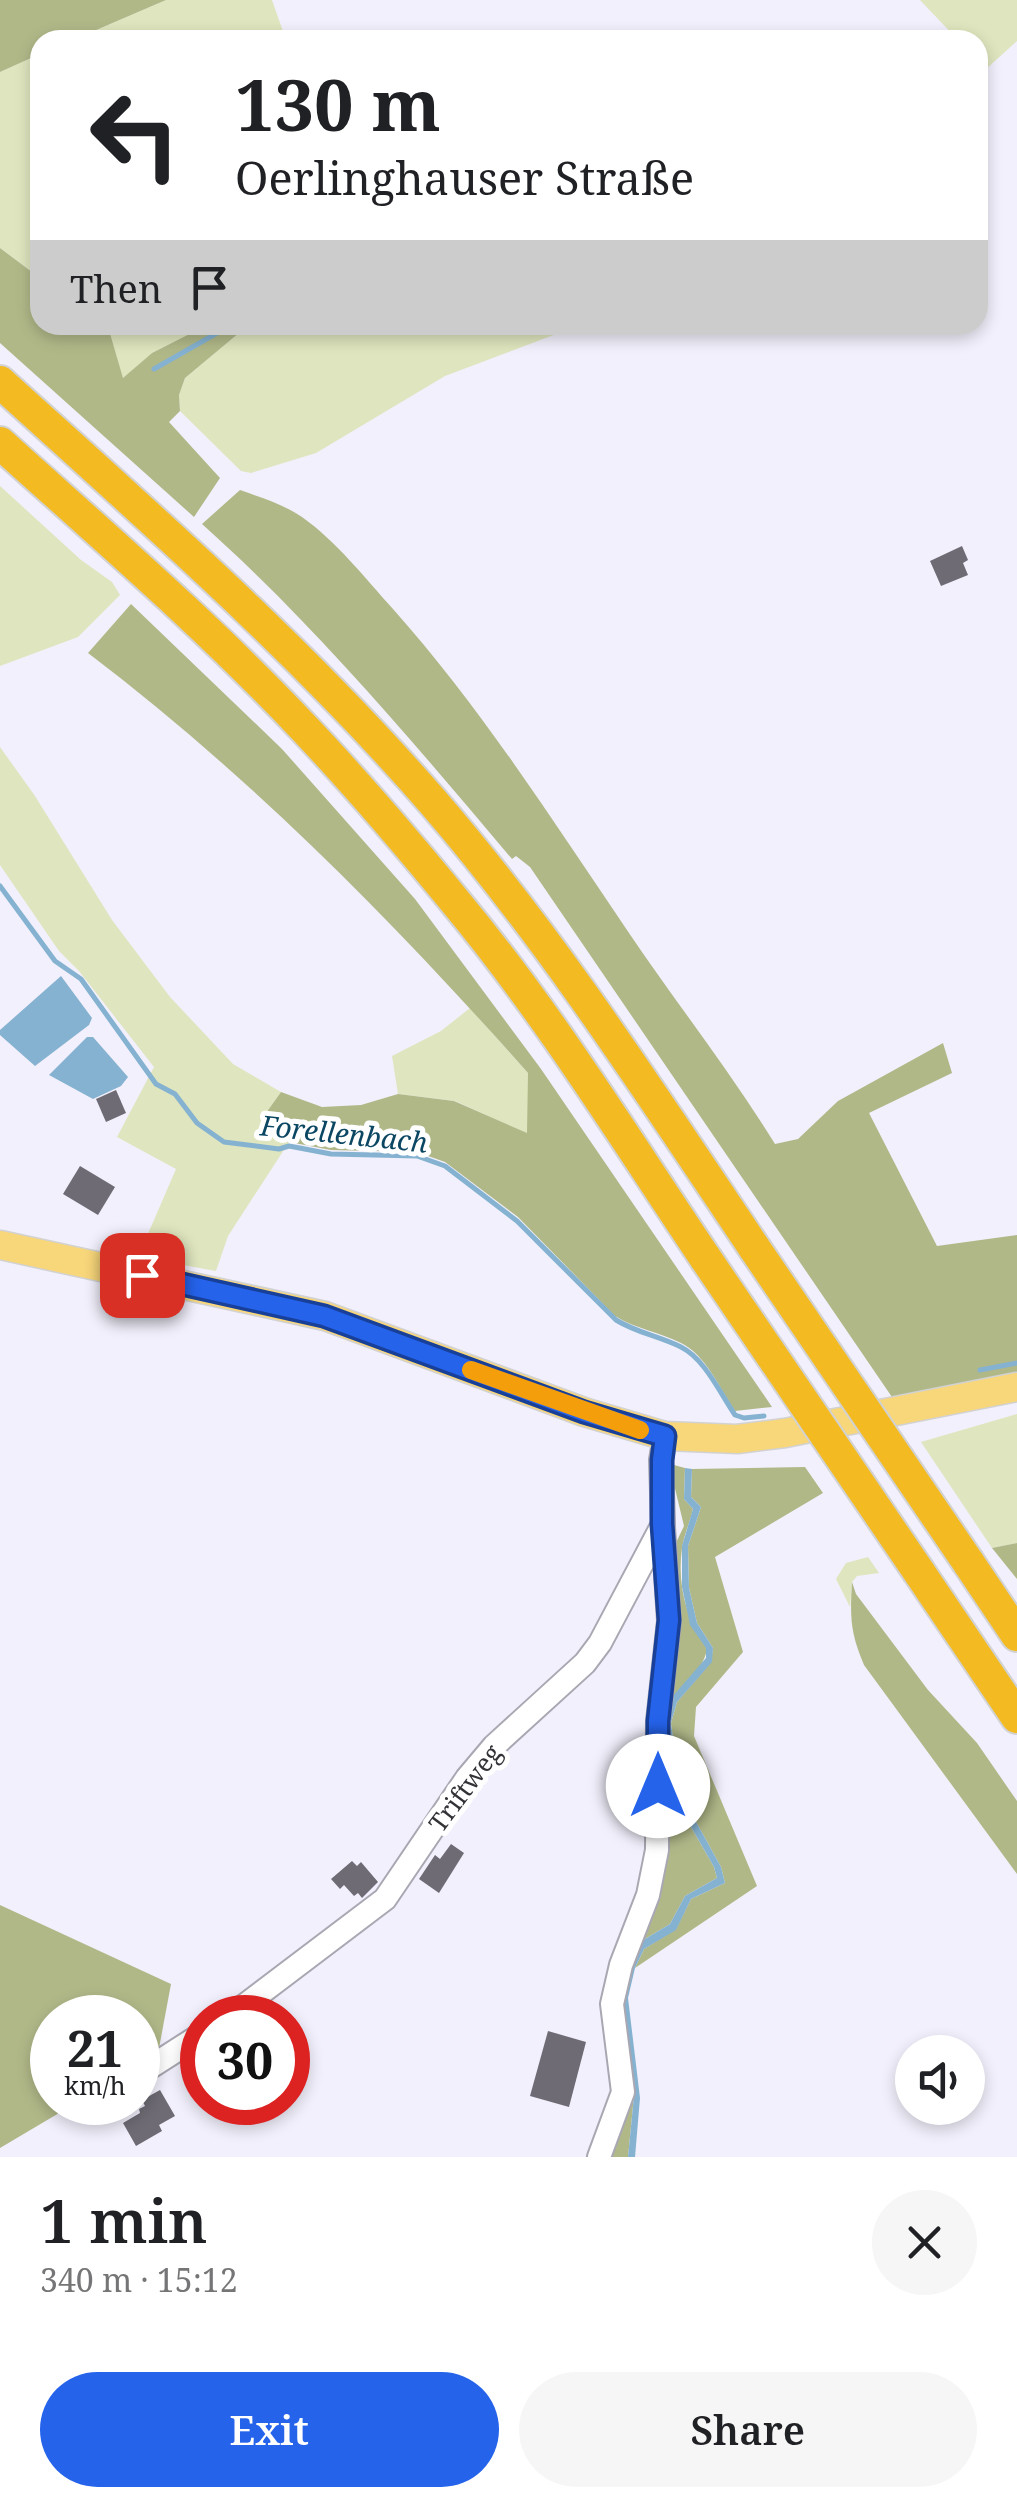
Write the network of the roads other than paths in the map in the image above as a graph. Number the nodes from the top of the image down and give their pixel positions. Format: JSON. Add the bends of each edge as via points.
{"nodes":[{"id":1,"x":0,"y":382,"type":"edge"},
{"id":2,"x":0,"y":443,"type":"edge"},
{"id":3,"x":0,"y":1246,"type":"edge"},
{"id":4,"x":1017,"y":1387,"type":"edge"},
{"id":5,"x":665,"y":1436,"type":"junction"},
{"id":6,"x":662,"y":1524,"type":"junction"},
{"id":7,"x":1017,"y":1635,"type":"edge"},
{"id":8,"x":1017,"y":1718,"type":"edge"},
{"id":9,"x":258,"y":1995,"type":"edge"},
{"id":10,"x":600,"y":2157,"type":"edge"}],
"edges":[{"from":1,"to":7,"type":"highway","bridge":true,"via":[[204,566],[434,803],[625,1056]]},
{"from":2,"to":8,"type":"highway","bridge":true,"via":[[236,659],[462,909],[552,1030]]},
{"from":3,"to":5,"type":"main road","via":[[324,1316]]},
{"from":4,"to":5,"type":"main road","via":[[769,1436]]},
{"from":5,"to":6,"type":"street","name":"Triftweg"},
{"from":6,"to":9,"type":"street","name":"Triftweg","via":[[600,1644],[467,1778],[385,1899]]},
{"from":6,"to":10,"type":"street","name":"Triftweg","via":[[669,1620],[658,1721],[657,1850],[612,2004],[623,2092]]}]}
